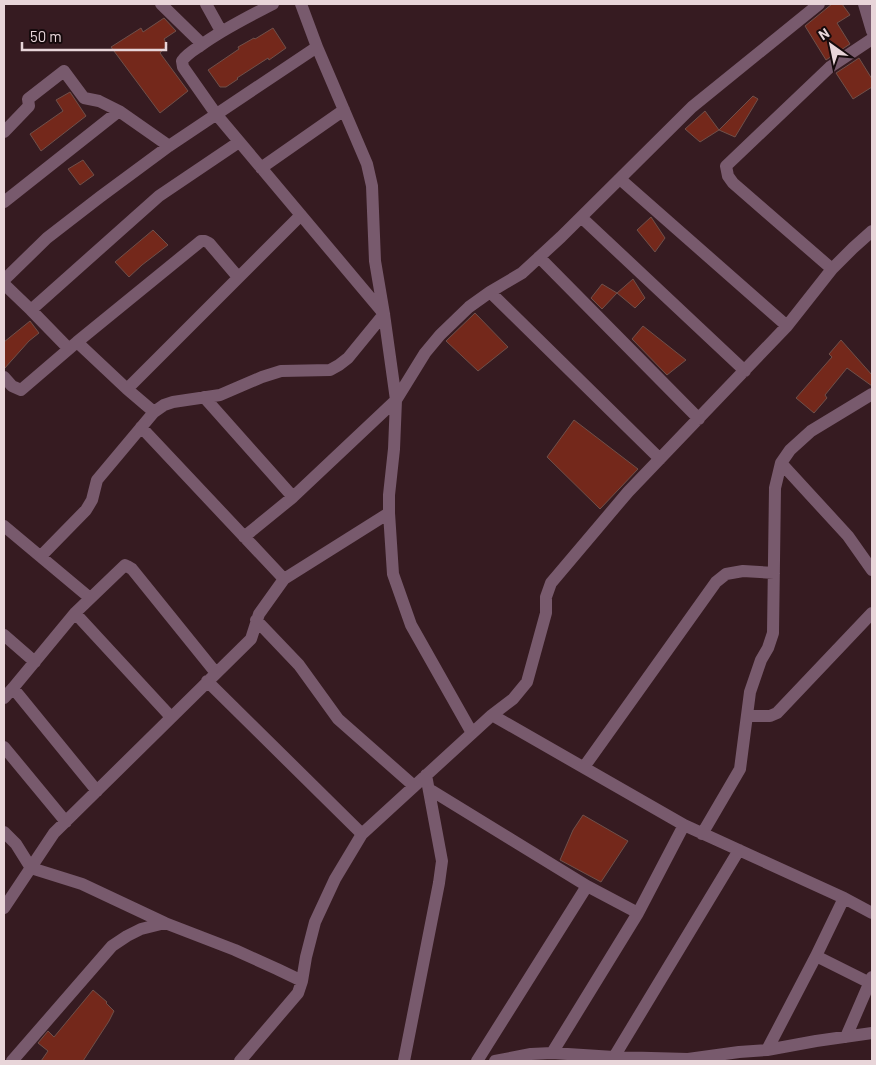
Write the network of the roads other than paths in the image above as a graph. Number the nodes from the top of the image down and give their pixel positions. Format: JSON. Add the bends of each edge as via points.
{"nodes":[{"id":1,"x":161,"y":4,"type":"edge"},
{"id":2,"x":206,"y":4,"type":"edge"},
{"id":3,"x":273,"y":4,"type":"edge"},
{"id":4,"x":301,"y":4,"type":"edge"},
{"id":5,"x":819,"y":4,"type":"edge"},
{"id":6,"x":864,"y":4,"type":"edge"},
{"id":7,"x":221,"y":31,"type":"junction"},
{"id":8,"x":872,"y":31,"type":"edge"},
{"id":9,"x":872,"y":39,"type":"edge"},
{"id":10,"x":202,"y":44,"type":"junction"},
{"id":11,"x":317,"y":47,"type":"junction"},
{"id":12,"x":344,"y":110,"type":"junction"},
{"id":13,"x":119,"y":111,"type":"junction"},
{"id":14,"x":216,"y":114,"type":"junction"},
{"id":15,"x":4,"y":132,"type":"edge"},
{"id":16,"x":239,"y":142,"type":"junction"},
{"id":17,"x":169,"y":146,"type":"junction"},
{"id":18,"x":261,"y":168,"type":"junction"},
{"id":19,"x":620,"y":179,"type":"junction"},
{"id":20,"x":4,"y":202,"type":"edge"},
{"id":21,"x":301,"y":215,"type":"junction"},
{"id":22,"x":581,"y":217,"type":"junction"},
{"id":23,"x":872,"y":231,"type":"edge"},
{"id":24,"x":539,"y":257,"type":"junction"},
{"id":25,"x":832,"y":269,"type":"junction"},
{"id":26,"x":238,"y":277,"type":"junction"},
{"id":27,"x":4,"y":282,"type":"edge"},
{"id":28,"x":490,"y":292,"type":"junction"},
{"id":29,"x":31,"y":310,"type":"junction"},
{"id":30,"x":384,"y":314,"type":"junction"},
{"id":31,"x":787,"y":326,"type":"junction"},
{"id":32,"x":73,"y":345,"type":"junction"},
{"id":33,"x":745,"y":372,"type":"junction"},
{"id":34,"x":4,"y":377,"type":"edge"},
{"id":35,"x":127,"y":389,"type":"junction"},
{"id":36,"x":872,"y":394,"type":"edge"},
{"id":37,"x":204,"y":397,"type":"junction"},
{"id":38,"x":396,"y":400,"type":"junction"},
{"id":39,"x":154,"y":412,"type":"junction"},
{"id":40,"x":699,"y":419,"type":"junction"},
{"id":41,"x":141,"y":427,"type":"junction"},
{"id":42,"x":660,"y":459,"type":"junction"},
{"id":43,"x":781,"y":463,"type":"junction"},
{"id":44,"x":293,"y":497,"type":"junction"},
{"id":45,"x":389,"y":513,"type":"junction"},
{"id":46,"x":4,"y":526,"type":"edge"},
{"id":47,"x":244,"y":537,"type":"junction"},
{"id":48,"x":41,"y":556,"type":"junction"},
{"id":49,"x":872,"y":570,"type":"edge"},
{"id":50,"x":774,"y":573,"type":"junction"},
{"id":51,"x":284,"y":579,"type":"junction"},
{"id":52,"x":90,"y":598,"type":"junction"},
{"id":53,"x":74,"y":613,"type":"junction"},
{"id":54,"x":872,"y":613,"type":"edge"},
{"id":55,"x":256,"y":620,"type":"junction"},
{"id":56,"x":4,"y":635,"type":"edge"},
{"id":57,"x":35,"y":662,"type":"junction"},
{"id":58,"x":212,"y":677,"type":"junction"},
{"id":59,"x":13,"y":688,"type":"junction"},
{"id":60,"x":4,"y":698,"type":"edge"},
{"id":61,"x":492,"y":714,"type":"junction"},
{"id":62,"x":746,"y":716,"type":"junction"},
{"id":63,"x":172,"y":717,"type":"junction"},
{"id":64,"x":472,"y":733,"type":"junction"},
{"id":65,"x":4,"y":748,"type":"edge"},
{"id":66,"x":584,"y":767,"type":"junction"},
{"id":67,"x":426,"y":775,"type":"junction"},
{"id":68,"x":414,"y":786,"type":"junction"},
{"id":69,"x":429,"y":789,"type":"junction"},
{"id":70,"x":97,"y":791,"type":"junction"},
{"id":71,"x":66,"y":822,"type":"junction"},
{"id":72,"x":684,"y":826,"type":"junction"},
{"id":73,"x":4,"y":832,"type":"edge"},
{"id":74,"x":362,"y":834,"type":"junction"},
{"id":75,"x":702,"y":834,"type":"junction"},
{"id":76,"x":739,"y":850,"type":"junction"},
{"id":77,"x":31,"y":868,"type":"junction"},
{"id":78,"x":587,"y":886,"type":"junction"},
{"id":79,"x":844,"y":898,"type":"junction"},
{"id":80,"x":4,"y":908,"type":"edge"},
{"id":81,"x":638,"y":913,"type":"junction"},
{"id":82,"x":872,"y":913,"type":"edge"},
{"id":83,"x":165,"y":923,"type":"junction"},
{"id":84,"x":816,"y":956,"type":"junction"},
{"id":85,"x":871,"y":980,"type":"edge"},
{"id":86,"x":302,"y":981,"type":"junction"},
{"id":87,"x":872,"y":1033,"type":"edge"},
{"id":88,"x":846,"y":1037,"type":"junction"},
{"id":89,"x":767,"y":1050,"type":"junction"},
{"id":90,"x":552,"y":1053,"type":"junction"},
{"id":91,"x":736,"y":1056,"type":"edge"},
{"id":92,"x":614,"y":1057,"type":"junction"},
{"id":93,"x":12,"y":1061,"type":"edge"},
{"id":94,"x":240,"y":1061,"type":"edge"},
{"id":95,"x":404,"y":1061,"type":"edge"},
{"id":96,"x":477,"y":1061,"type":"edge"},
{"id":97,"x":495,"y":1061,"type":"edge"}],
"edges":[{"from":1,"to":10,"type":"street"},
{"from":2,"to":7,"type":"street"},
{"from":3,"to":7,"type":"street"},
{"from":4,"to":11,"type":"street"},
{"from":5,"to":19,"type":"street","via":[[692,107]]},
{"from":6,"to":8,"type":"street"},
{"from":7,"to":10,"type":"street"},
{"from":9,"to":25,"type":"street","via":[[830,67],[726,166],[732,183]]},
{"from":10,"to":14,"type":"street","via":[[185,57],[183,67]]},
{"from":11,"to":12,"type":"street"},
{"from":11,"to":14,"type":"street"},
{"from":12,"to":18,"type":"street"},
{"from":12,"to":30,"type":"street","via":[[367,164],[372,186],[374,261]]},
{"from":13,"to":15,"type":"street","via":[[84,98],[64,71],[28,99],[29,106]]},
{"from":13,"to":17,"type":"street"},
{"from":13,"to":20,"type":"street"},
{"from":14,"to":16,"type":"street"},
{"from":14,"to":17,"type":"street"},
{"from":16,"to":18,"type":"street"},
{"from":16,"to":29,"type":"street","via":[[159,196]]},
{"from":17,"to":27,"type":"street","via":[[47,238]]},
{"from":18,"to":21,"type":"street"},
{"from":19,"to":22,"type":"street"},
{"from":19,"to":31,"type":"street"},
{"from":21,"to":26,"type":"street"},
{"from":21,"to":30,"type":"street"},
{"from":22,"to":24,"type":"street"},
{"from":22,"to":33,"type":"street"},
{"from":23,"to":25,"type":"street"},
{"from":24,"to":28,"type":"street","via":[[522,273]]},
{"from":24,"to":40,"type":"street"},
{"from":25,"to":31,"type":"street"},
{"from":26,"to":32,"type":"street","via":[[209,243],[201,241]]},
{"from":26,"to":35,"type":"street"},
{"from":27,"to":29,"type":"street"},
{"from":28,"to":38,"type":"street","via":[[440,335]]},
{"from":28,"to":42,"type":"street"},
{"from":29,"to":32,"type":"street"},
{"from":30,"to":37,"type":"street","via":[[339,366],[330,370],[280,371],[220,395]]},
{"from":30,"to":38,"type":"street"},
{"from":31,"to":33,"type":"street"},
{"from":32,"to":34,"type":"street","via":[[21,390]]},
{"from":32,"to":35,"type":"street"},
{"from":33,"to":40,"type":"street"},
{"from":35,"to":39,"type":"street"},
{"from":36,"to":43,"type":"street","via":[[811,431]]},
{"from":37,"to":39,"type":"street","via":[[172,402]]},
{"from":37,"to":44,"type":"street"},
{"from":38,"to":44,"type":"street"},
{"from":38,"to":45,"type":"street"},
{"from":39,"to":41,"type":"street"},
{"from":40,"to":42,"type":"street"},
{"from":41,"to":47,"type":"street"},
{"from":41,"to":48,"type":"street","via":[[97,480],[86,510]]},
{"from":42,"to":61,"type":"street","via":[[551,583],[527,682],[513,699]]},
{"from":43,"to":49,"type":"street","via":[[848,536]]},
{"from":43,"to":50,"type":"street","via":[[775,488]]},
{"from":44,"to":47,"type":"street"},
{"from":45,"to":51,"type":"street"},
{"from":45,"to":64,"type":"street","via":[[393,574],[411,626]]},
{"from":46,"to":48,"type":"street"},
{"from":47,"to":51,"type":"street"},
{"from":48,"to":52,"type":"street"},
{"from":50,"to":62,"type":"street","via":[[773,632],[754,677]]},
{"from":50,"to":66,"type":"street","via":[[743,571],[726,574],[716,582]]},
{"from":51,"to":55,"type":"street"},
{"from":52,"to":53,"type":"street"},
{"from":52,"to":58,"type":"street","via":[[125,565],[128,566]]},
{"from":53,"to":57,"type":"street"},
{"from":53,"to":63,"type":"street"},
{"from":54,"to":62,"type":"street","via":[[777,713]]},
{"from":55,"to":58,"type":"street","via":[[250,639]]},
{"from":55,"to":68,"type":"street","via":[[299,665],[338,719]]},
{"from":56,"to":57,"type":"street"},
{"from":57,"to":59,"type":"street"},
{"from":58,"to":63,"type":"street"},
{"from":58,"to":74,"type":"street"},
{"from":59,"to":60,"type":"street"},
{"from":59,"to":70,"type":"street"},
{"from":61,"to":64,"type":"street"},
{"from":61,"to":66,"type":"street"},
{"from":62,"to":75,"type":"street","via":[[740,769]]},
{"from":63,"to":70,"type":"street"},
{"from":64,"to":67,"type":"street"},
{"from":65,"to":71,"type":"street"},
{"from":66,"to":72,"type":"street"},
{"from":67,"to":68,"type":"street"},
{"from":67,"to":69,"type":"street"},
{"from":68,"to":74,"type":"street"},
{"from":69,"to":78,"type":"street"},
{"from":69,"to":95,"type":"street","via":[[442,861]]},
{"from":70,"to":71,"type":"street"},
{"from":71,"to":77,"type":"street","via":[[54,833]]},
{"from":72,"to":75,"type":"street"},
{"from":72,"to":81,"type":"street"},
{"from":73,"to":77,"type":"street"},
{"from":74,"to":86,"type":"street","via":[[335,879],[315,922]]},
{"from":75,"to":76,"type":"street"},
{"from":76,"to":79,"type":"street"},
{"from":76,"to":92,"type":"street"},
{"from":77,"to":80,"type":"street"},
{"from":77,"to":83,"type":"street","via":[[82,884]]},
{"from":78,"to":81,"type":"street"},
{"from":78,"to":96,"type":"street"},
{"from":79,"to":82,"type":"street"},
{"from":79,"to":84,"type":"street"},
{"from":81,"to":90,"type":"street"},
{"from":83,"to":86,"type":"street"},
{"from":83,"to":93,"type":"street","via":[[141,929],[112,946]]},
{"from":84,"to":85,"type":"street"},
{"from":84,"to":89,"type":"street"},
{"from":85,"to":88,"type":"street"},
{"from":86,"to":94,"type":"street","via":[[298,994]]},
{"from":87,"to":88,"type":"street"},
{"from":88,"to":89,"type":"street"},
{"from":89,"to":91,"type":"street"},
{"from":90,"to":92,"type":"street"},
{"from":90,"to":97,"type":"street"},
{"from":91,"to":92,"type":"street","via":[[688,1059]]}]}
